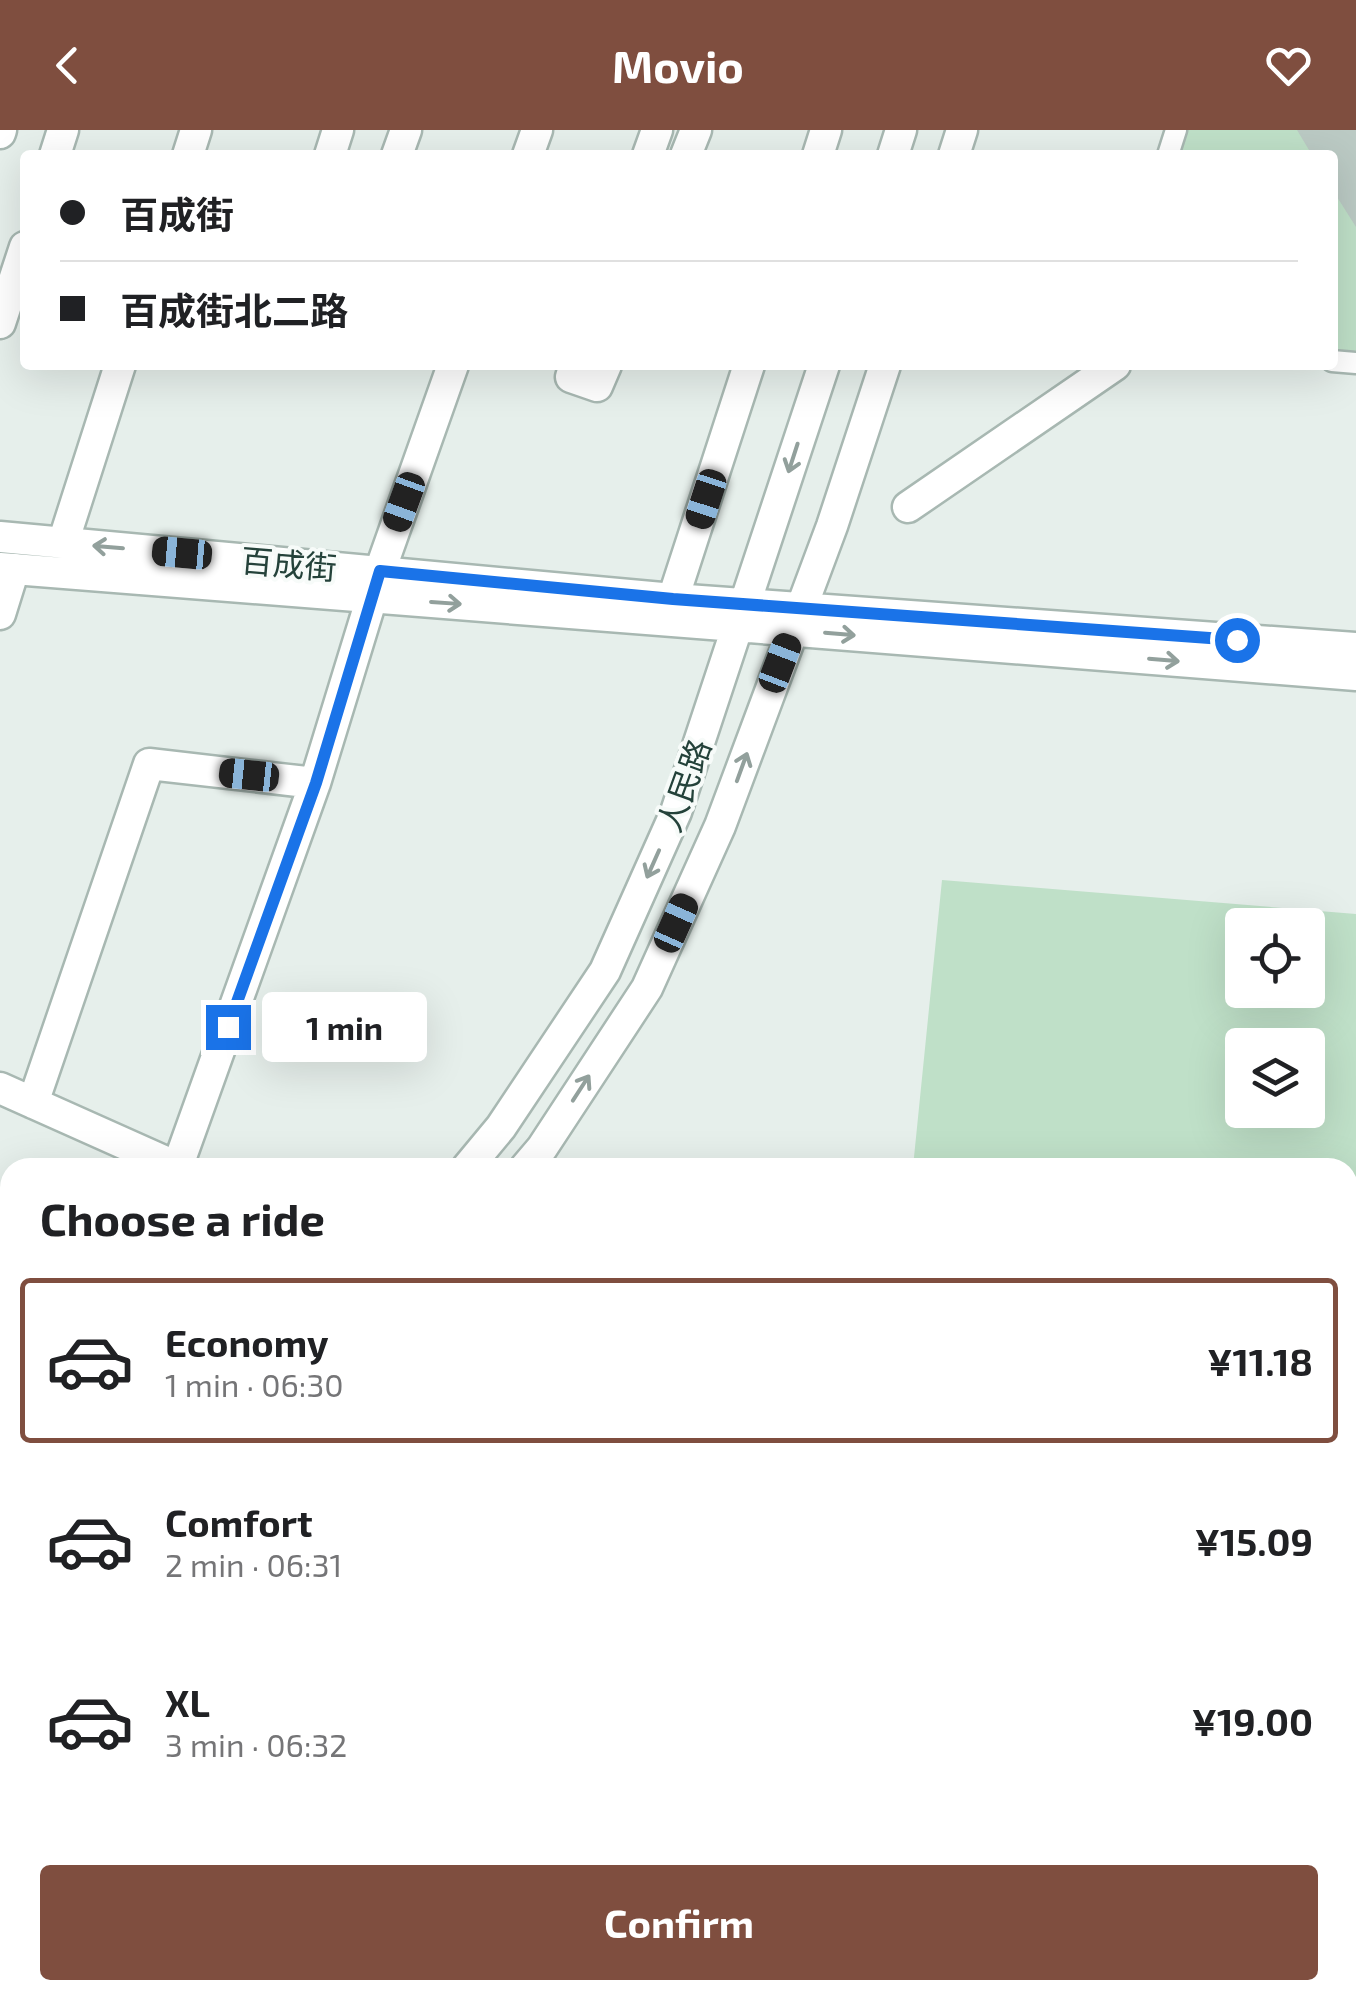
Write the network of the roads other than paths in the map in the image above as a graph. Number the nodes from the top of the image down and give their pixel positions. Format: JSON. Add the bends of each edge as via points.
{"nodes":[{"id":1,"x":20,"y":262,"type":"edge"},
{"id":2,"x":0,"y":324,"type":"edge"},
{"id":3,"x":118,"y":370,"type":"edge"},
{"id":4,"x":451,"y":370,"type":"edge"},
{"id":5,"x":573,"y":370,"type":"edge"},
{"id":6,"x":604,"y":370,"type":"edge"},
{"id":7,"x":748,"y":370,"type":"edge"},
{"id":8,"x":822,"y":370,"type":"edge"},
{"id":9,"x":883,"y":370,"type":"edge"},
{"id":10,"x":1108,"y":370,"type":"edge"},
{"id":11,"x":908,"y":507,"type":"dead end"},
{"id":12,"x":0,"y":537,"type":"edge"},
{"id":13,"x":62,"y":542,"type":"junction"},
{"id":14,"x":7,"y":569,"type":"edge"},
{"id":15,"x":376,"y":584,"type":"junction"},
{"id":16,"x":673,"y":599,"type":"junction"},
{"id":17,"x":0,"y":614,"type":"edge"},
{"id":18,"x":741,"y":615,"type":"junction"},
{"id":19,"x":797,"y":620,"type":"junction"},
{"id":20,"x":1356,"y":648,"type":"edge"},
{"id":21,"x":1356,"y":675,"type":"edge"},
{"id":22,"x":316,"y":783,"type":"junction"},
{"id":23,"x":0,"y":1088,"type":"edge"},
{"id":24,"x":33,"y":1103,"type":"junction"},
{"id":25,"x":158,"y":1158,"type":"edge"},
{"id":26,"x":181,"y":1158,"type":"edge"},
{"id":27,"x":475,"y":1158,"type":"edge"},
{"id":28,"x":534,"y":1158,"type":"edge"}],
"edges":[{"from":1,"to":2,"type":"street"},
{"from":3,"to":13,"type":"street"},
{"from":4,"to":15,"type":"street"},
{"from":5,"to":6,"type":"street","via":[[571,377],[598,386]]},
{"from":7,"to":16,"type":"street"},
{"from":8,"to":18,"type":"street","name":"人民路","one_way":true},
{"from":9,"to":19,"type":"street","name":"人民路"},
{"from":10,"to":11,"type":"street"},
{"from":12,"to":13,"type":"street","name":"百成街"},
{"from":15,"to":13,"type":"street","name":"百成街","one_way":true},
{"from":14,"to":15,"type":"street","name":"百成街"},
{"from":14,"to":17,"type":"street"},
{"from":15,"to":16,"type":"street","name":"百成街"},
{"from":15,"to":18,"type":"street","name":"百成街","one_way":true},
{"from":15,"to":22,"type":"street"},
{"from":16,"to":18,"type":"street","name":"百成街"},
{"from":18,"to":19,"type":"street","name":"百成街"},
{"from":18,"to":27,"type":"street","name":"人民路","one_way":true,"via":[[676,812],[604,970]]},
{"from":19,"to":20,"type":"street","name":"百成街"},
{"from":19,"to":21,"type":"street","name":"百成街","one_way":true},
{"from":28,"to":19,"type":"street","name":"人民路","one_way":true,"via":[[647,988],[720,826]]},
{"from":22,"to":24,"type":"street","via":[[148,764]]},
{"from":22,"to":26,"type":"street"},
{"from":23,"to":24,"type":"street"},
{"from":24,"to":25,"type":"street"}]}
